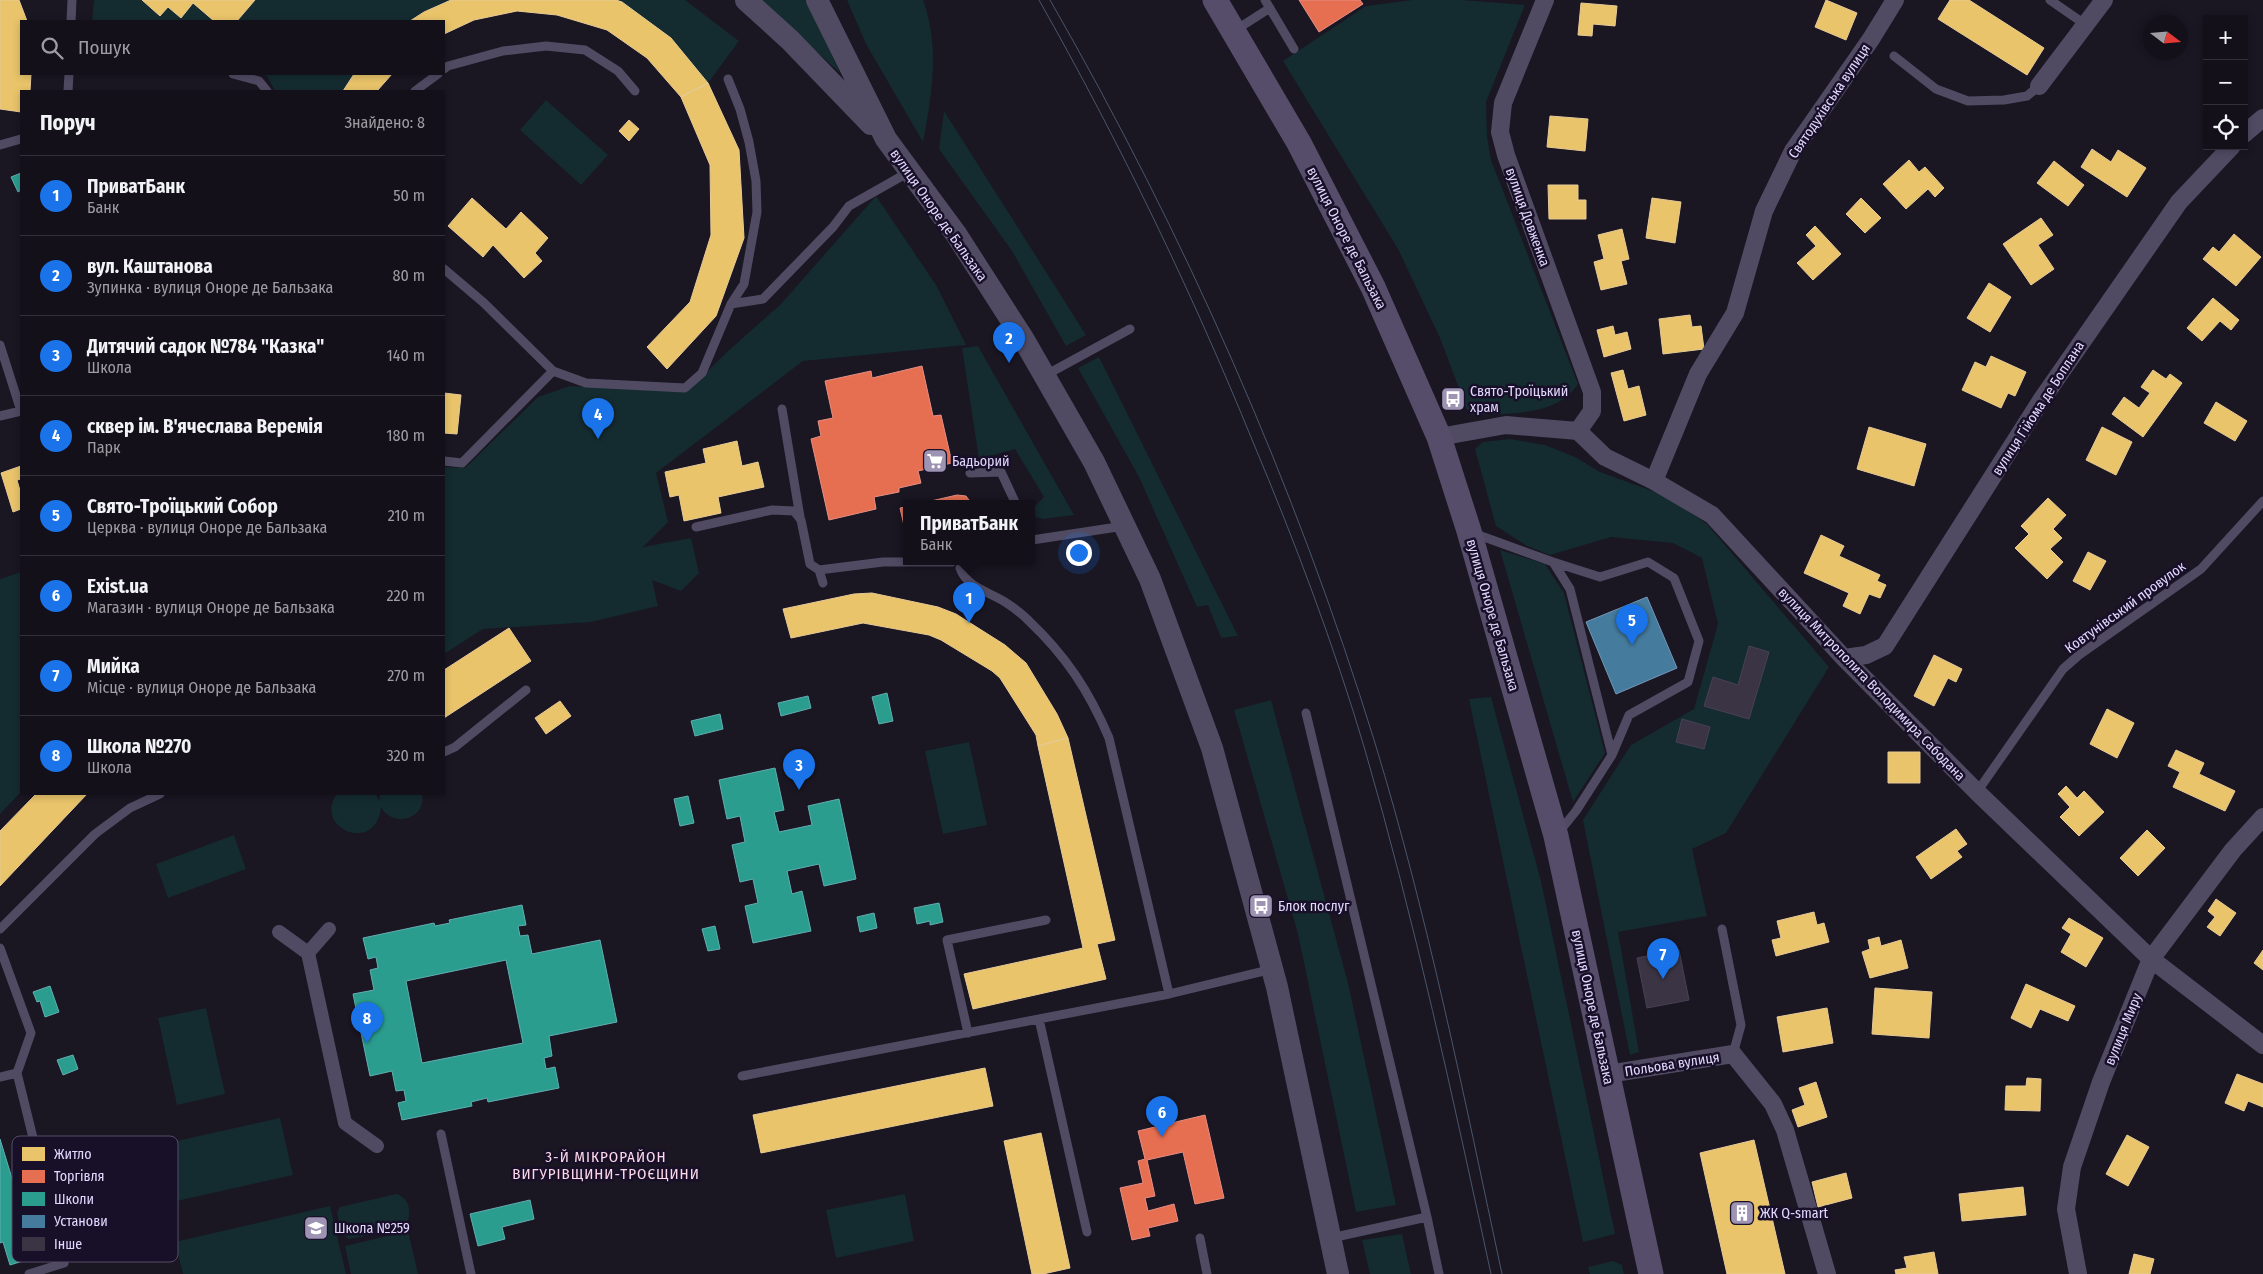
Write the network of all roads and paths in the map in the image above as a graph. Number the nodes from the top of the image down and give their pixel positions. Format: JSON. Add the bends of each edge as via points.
{"nodes":[{"id":1,"x":72,"y":0,"type":"edge"},
{"id":2,"x":746,"y":0,"type":"edge"},
{"id":3,"x":817,"y":0,"type":"edge"},
{"id":4,"x":1215,"y":0,"type":"edge"},
{"id":5,"x":1545,"y":0,"type":"edge"},
{"id":6,"x":1895,"y":0,"type":"edge"},
{"id":7,"x":2050,"y":0,"type":"edge"},
{"id":8,"x":2104,"y":0,"type":"edge"},
{"id":9,"x":1267,"y":4,"type":"edge"},
{"id":10,"x":71,"y":20,"type":"edge"},
{"id":11,"x":2086,"y":24,"type":"junction"},
{"id":12,"x":1233,"y":32,"type":"junction"},
{"id":13,"x":1294,"y":49,"type":"dead end"},
{"id":14,"x":1894,"y":56,"type":"dead end"},
{"id":15,"x":445,"y":68,"type":"edge"},
{"id":16,"x":69,"y":75,"type":"edge"},
{"id":17,"x":236,"y":75,"type":"edge"},
{"id":18,"x":437,"y":75,"type":"edge"},
{"id":19,"x":728,"y":79,"type":"dead end"},
{"id":20,"x":2039,"y":86,"type":"joint"},
{"id":21,"x":68,"y":90,"type":"edge"},
{"id":22,"x":266,"y":90,"type":"edge"},
{"id":23,"x":416,"y":90,"type":"edge"},
{"id":24,"x":635,"y":91,"type":"dead end"},
{"id":25,"x":2263,"y":118,"type":"edge"},
{"id":26,"x":2248,"y":131,"type":"edge"},
{"id":27,"x":20,"y":139,"type":"edge"},
{"id":28,"x":886,"y":139,"type":"junction"},
{"id":29,"x":0,"y":145,"type":"edge"},
{"id":30,"x":2228,"y":150,"type":"edge"},
{"id":31,"x":909,"y":172,"type":"junction"},
{"id":32,"x":445,"y":270,"type":"edge"},
{"id":33,"x":731,"y":304,"type":"junction"},
{"id":34,"x":1130,"y":329,"type":"dead end"},
{"id":35,"x":0,"y":344,"type":"edge"},
{"id":36,"x":553,"y":372,"type":"junction"},
{"id":37,"x":1044,"y":376,"type":"junction"},
{"id":38,"x":20,"y":408,"type":"edge"},
{"id":39,"x":782,"y":409,"type":"dead end"},
{"id":40,"x":20,"y":411,"type":"edge"},
{"id":41,"x":0,"y":416,"type":"edge"},
{"id":42,"x":1578,"y":431,"type":"junction"},
{"id":43,"x":1439,"y":437,"type":"junction"},
{"id":44,"x":445,"y":461,"type":"edge"},
{"id":45,"x":970,"y":473,"type":"dead end"},
{"id":46,"x":1654,"y":481,"type":"junction"},
{"id":47,"x":1014,"y":500,"type":"edge"},
{"id":48,"x":2263,"y":501,"type":"edge"},
{"id":49,"x":801,"y":520,"type":"junction"},
{"id":50,"x":1124,"y":526,"type":"junction"},
{"id":51,"x":696,"y":527,"type":"dead end"},
{"id":52,"x":1469,"y":532,"type":"junction"},
{"id":53,"x":1035,"y":540,"type":"edge"},
{"id":54,"x":903,"y":562,"type":"edge"},
{"id":55,"x":1553,"y":562,"type":"junction"},
{"id":56,"x":962,"y":565,"type":"edge"},
{"id":57,"x":819,"y":570,"type":"junction"},
{"id":58,"x":823,"y":583,"type":"dead end"},
{"id":59,"x":1844,"y":658,"type":"junction"},
{"id":60,"x":526,"y":690,"type":"dead end"},
{"id":61,"x":1306,"y":714,"type":"dead end"},
{"id":62,"x":445,"y":752,"type":"edge"},
{"id":63,"x":1612,"y":755,"type":"junction"},
{"id":64,"x":1977,"y":792,"type":"junction"},
{"id":65,"x":158,"y":795,"type":"edge"},
{"id":66,"x":2263,"y":817,"type":"edge"},
{"id":67,"x":1556,"y":836,"type":"junction"},
{"id":68,"x":1046,"y":920,"type":"dead end"},
{"id":69,"x":0,"y":929,"type":"edge"},
{"id":70,"x":329,"y":929,"type":"dead end"},
{"id":71,"x":1722,"y":929,"type":"dead end"},
{"id":72,"x":279,"y":932,"type":"dead end"},
{"id":73,"x":0,"y":948,"type":"edge"},
{"id":74,"x":308,"y":953,"type":"junction"},
{"id":75,"x":2151,"y":959,"type":"junction"},
{"id":76,"x":1272,"y":969,"type":"junction"},
{"id":77,"x":1169,"y":994,"type":"junction"},
{"id":78,"x":1039,"y":1019,"type":"junction"},
{"id":79,"x":968,"y":1033,"type":"junction"},
{"id":80,"x":2263,"y":1045,"type":"edge"},
{"id":81,"x":1733,"y":1054,"type":"junction"},
{"id":82,"x":17,"y":1073,"type":"junction"},
{"id":83,"x":1608,"y":1074,"type":"junction"},
{"id":84,"x":742,"y":1076,"type":"dead end"},
{"id":85,"x":0,"y":1077,"type":"edge"},
{"id":86,"x":441,"y":1134,"type":"dead end"},
{"id":87,"x":33,"y":1136,"type":"edge"},
{"id":88,"x":377,"y":1146,"type":"dead end"},
{"id":89,"x":1427,"y":1217,"type":"junction"},
{"id":90,"x":1087,"y":1232,"type":"dead end"},
{"id":91,"x":1200,"y":1238,"type":"dead end"},
{"id":92,"x":1330,"y":1238,"type":"junction"},
{"id":93,"x":64,"y":1262,"type":"edge"},
{"id":94,"x":29,"y":1274,"type":"edge"},
{"id":95,"x":471,"y":1274,"type":"edge"},
{"id":96,"x":1207,"y":1274,"type":"edge"},
{"id":97,"x":1338,"y":1274,"type":"edge"},
{"id":98,"x":1439,"y":1274,"type":"edge"},
{"id":99,"x":1650,"y":1274,"type":"edge"},
{"id":100,"x":1827,"y":1274,"type":"edge"},
{"id":101,"x":2078,"y":1274,"type":"edge"}],
"edges":[{"from":1,"to":10,"type":"lane"},
{"from":2,"to":28,"type":"street","name":"вулиця Оноре де Бальзака","via":[[790,40]]},
{"from":3,"to":28,"type":"street","name":"вулиця Оноре де Бальзака"},
{"from":4,"to":12,"type":"main road","name":"вулиця Оноре де Бальзака"},
{"from":5,"to":42,"type":"street","name":"вулиця Довженка","via":[[1503,103],[1500,132],[1592,392],[1592,411]]},
{"from":6,"to":46,"type":"street","name":"Святодухівська вулиця","via":[[1793,151],[1764,211],[1735,313],[1698,374]]},
{"from":7,"to":11,"type":"lane"},
{"from":8,"to":11,"type":"street"},
{"from":9,"to":12,"type":"lane"},
{"from":9,"to":13,"type":"lane"},
{"from":11,"to":20,"type":"street"},
{"from":12,"to":43,"type":"main road","name":"вулиця Оноре де Бальзака","via":[[1299,144],[1373,287]]},
{"from":14,"to":20,"type":"lane","via":[[1936,89],[1968,100],[2027,96]]},
{"from":15,"to":24,"type":"lane","via":[[503,51],[546,46],[585,50],[618,71]]},
{"from":16,"to":21,"type":"lane"},
{"from":17,"to":22,"type":"lane","via":[[259,82]]},
{"from":18,"to":23,"type":"lane"},
{"from":19,"to":33,"type":"lane","via":[[749,142],[756,181],[757,212],[744,284]]},
{"from":25,"to":26,"type":"street"},
{"from":27,"to":29,"type":"lane"},
{"from":28,"to":31,"type":"street","name":"вулиця Оноре де Бальзака"},
{"from":30,"to":59,"type":"street","name":"вулиця Гійома де Боплана","via":[[2179,202],[2040,402],[1885,646],[1866,656]]},
{"from":31,"to":33,"type":"lane","via":[[849,206],[763,299]]},
{"from":31,"to":37,"type":"street","name":"вулиця Оноре де Бальзака","via":[[956,234]]},
{"from":32,"to":36,"type":"lane"},
{"from":33,"to":36,"type":"lane","via":[[702,373],[685,388],[586,383]]},
{"from":34,"to":37,"type":"lane"},
{"from":35,"to":38,"type":"lane"},
{"from":36,"to":44,"type":"lane","via":[[462,462]]},
{"from":37,"to":50,"type":"street","name":"вулиця Оноре де Бальзака","via":[[1094,462]]},
{"from":39,"to":49,"type":"lane"},
{"from":40,"to":41,"type":"lane"},
{"from":42,"to":43,"type":"street","via":[[1506,425]]},
{"from":42,"to":46,"type":"street","name":"вулиця Митрополита Володимира Сабодана","via":[[1605,457]]},
{"from":43,"to":52,"type":"main road","name":"вулиця Оноре де Бальзака"},
{"from":45,"to":47,"type":"lane","via":[[1001,472]]},
{"from":46,"to":59,"type":"street","name":"вулиця Митрополита Володимира Сабодана","via":[[1712,515]]},
{"from":48,"to":64,"type":"lane","name":"Ковтунівський провулок","via":[[2201,569],[2064,669]]},
{"from":49,"to":51,"type":"lane","via":[[794,511],[772,510]]},
{"from":49,"to":57,"type":"lane","via":[[810,564]]},
{"from":50,"to":53,"type":"lane"},
{"from":50,"to":76,"type":"street","name":"вулиця Оноре де Бальзака","via":[[1150,579],[1197,703]]},
{"from":52,"to":55,"type":"lane"},
{"from":52,"to":67,"type":"main road","name":"вулиця Оноре де Бальзака"},
{"from":54,"to":57,"type":"lane"},
{"from":55,"to":63,"type":"lane","via":[[1570,589]]},
{"from":55,"to":63,"type":"lane","via":[[1600,577],[1648,562],[1674,578],[1699,641],[1688,682],[1629,715]]},
{"from":56,"to":77,"type":"lane","via":[[963,577],[973,586],[1005,602],[1056,648],[1080,679],[1097,709],[1109,738]]},
{"from":57,"to":58,"type":"lane"},
{"from":59,"to":64,"type":"street","name":"вулиця Митрополита Володимира Сабодана"},
{"from":60,"to":62,"type":"lane","via":[[455,748]]},
{"from":61,"to":89,"type":"lane"},
{"from":63,"to":67,"type":"lane"},
{"from":64,"to":75,"type":"street","name":"вулиця Митрополита Володимира Сабодана"},
{"from":65,"to":69,"type":"lane","via":[[130,808],[95,834]]},
{"from":66,"to":75,"type":"street","name":"вулиця Миру","via":[[2233,850]]},
{"from":67,"to":83,"type":"main road","name":"вулиця Оноре де Бальзака"},
{"from":68,"to":79,"type":"lane","via":[[947,940]]},
{"from":70,"to":74,"type":"street"},
{"from":71,"to":81,"type":"lane","via":[[1741,1025]]},
{"from":72,"to":74,"type":"street"},
{"from":73,"to":82,"type":"lane","via":[[31,1033]]},
{"from":74,"to":88,"type":"street","via":[[345,1123]]},
{"from":75,"to":80,"type":"street","name":"вулиця Митрополита Володимира Сабодана"},
{"from":75,"to":101,"type":"street","name":"вулиця Миру","via":[[2101,1082],[2072,1167],[2066,1209]]},
{"from":76,"to":77,"type":"lane"},
{"from":76,"to":92,"type":"street","name":"вулиця Оноре де Бальзака"},
{"from":77,"to":78,"type":"lane"},
{"from":78,"to":79,"type":"lane"},
{"from":78,"to":90,"type":"lane"},
{"from":79,"to":84,"type":"lane"},
{"from":81,"to":83,"type":"street","name":"Польова вулиця"},
{"from":81,"to":100,"type":"street","name":"Польова вулиця","via":[[1773,1104],[1785,1130]]},
{"from":82,"to":85,"type":"lane"},
{"from":82,"to":87,"type":"lane"},
{"from":83,"to":99,"type":"main road","name":"вулиця Оноре де Бальзака"},
{"from":86,"to":95,"type":"lane"},
{"from":89,"to":92,"type":"lane"},
{"from":89,"to":98,"type":"lane"},
{"from":91,"to":96,"type":"lane"},
{"from":92,"to":97,"type":"street","name":"вулиця Оноре де Бальзака"},
{"from":93,"to":94,"type":"lane"}]}
